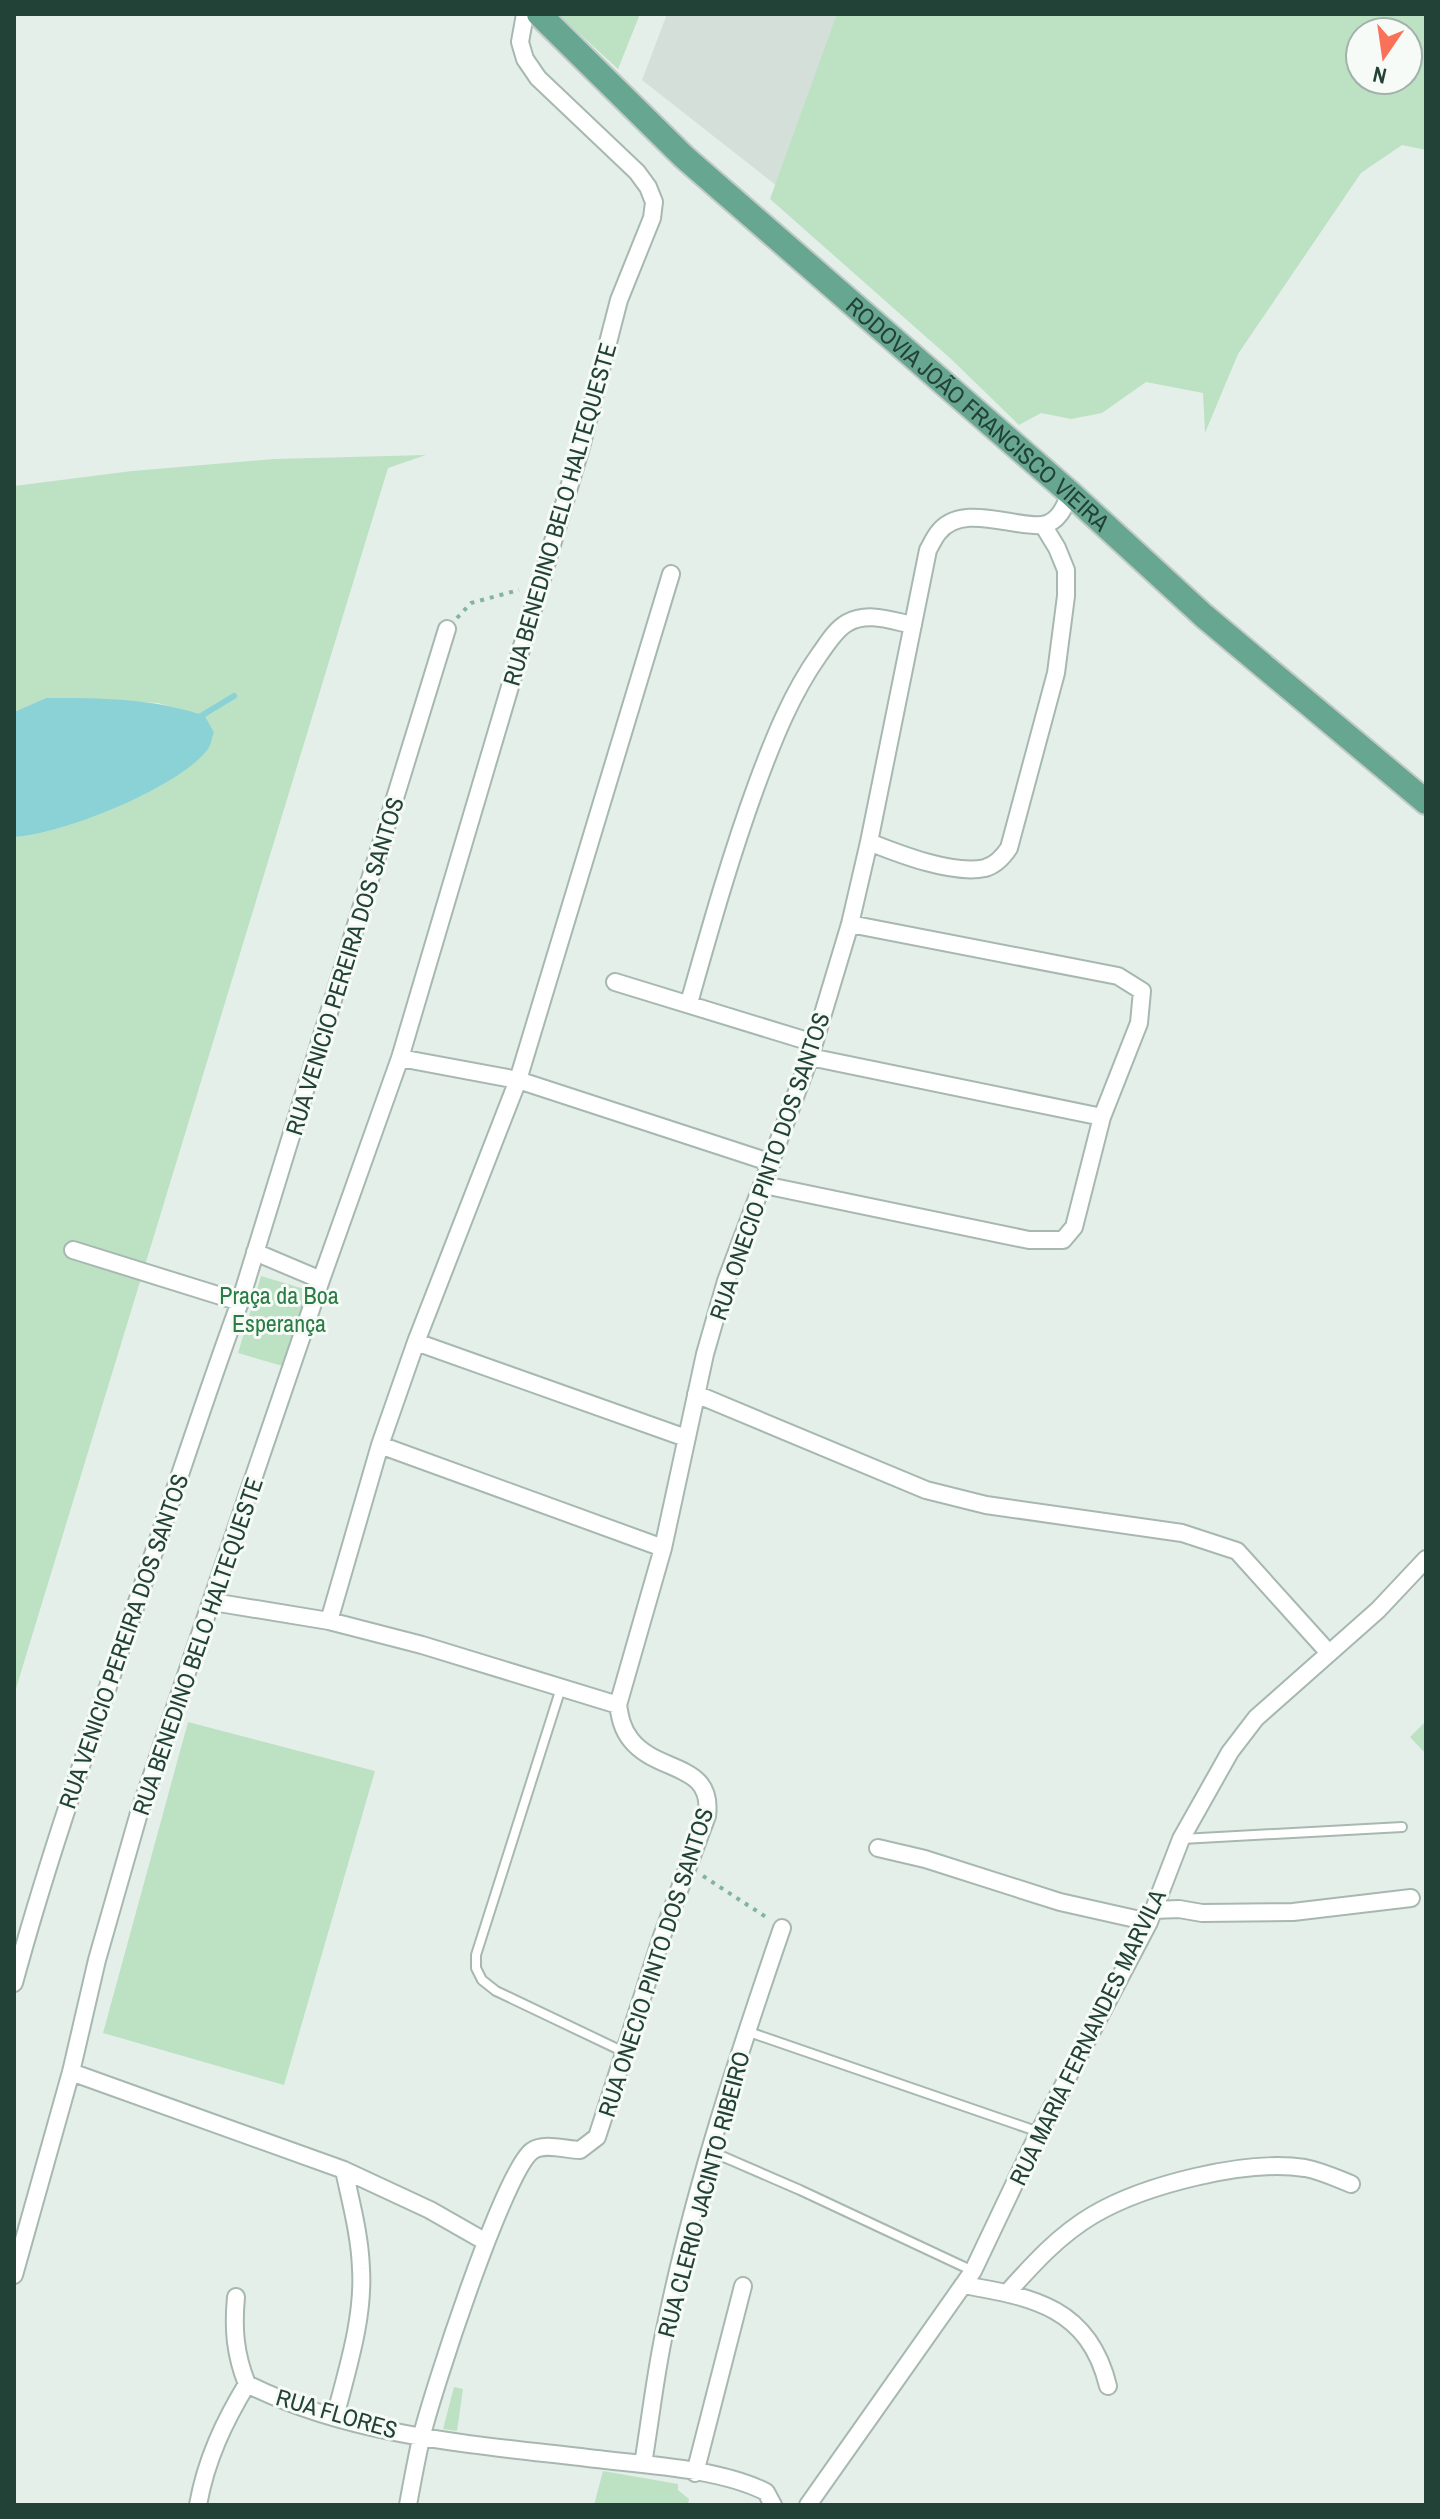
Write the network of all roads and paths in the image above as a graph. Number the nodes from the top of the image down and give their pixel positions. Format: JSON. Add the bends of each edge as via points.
{"nodes":[{"id":1,"x":525,"y":14,"type":"edge"},
{"id":2,"x":539,"y":14,"type":"edge"},
{"id":3,"x":1070,"y":493,"type":"junction"},
{"id":4,"x":1043,"y":525,"type":"junction"},
{"id":5,"x":671,"y":574,"type":"dead end"},
{"id":6,"x":540,"y":588,"type":"junction"},
{"id":7,"x":913,"y":625,"type":"junction"},
{"id":8,"x":447,"y":629,"type":"joint"},
{"id":9,"x":1426,"y":802,"type":"edge"},
{"id":10,"x":869,"y":842,"type":"junction"},
{"id":11,"x":850,"y":924,"type":"junction"},
{"id":12,"x":615,"y":982,"type":"dead end"},
{"id":13,"x":689,"y":1003,"type":"junction"},
{"id":14,"x":812,"y":1050,"type":"junction"},
{"id":15,"x":400,"y":1058,"type":"junction"},
{"id":16,"x":518,"y":1080,"type":"junction"},
{"id":17,"x":1102,"y":1117,"type":"junction"},
{"id":18,"x":772,"y":1163,"type":"junction"},
{"id":19,"x":764,"y":1185,"type":"junction"},
{"id":20,"x":73,"y":1250,"type":"dead end"},
{"id":21,"x":255,"y":1252,"type":"junction"},
{"id":22,"x":321,"y":1280,"type":"junction"},
{"id":23,"x":240,"y":1302,"type":"junction"},
{"id":24,"x":416,"y":1342,"type":"junction"},
{"id":25,"x":696,"y":1394,"type":"junction"},
{"id":26,"x":686,"y":1438,"type":"junction"},
{"id":27,"x":380,"y":1445,"type":"junction"},
{"id":28,"x":663,"y":1548,"type":"junction"},
{"id":29,"x":1426,"y":1559,"type":"edge"},
{"id":30,"x":213,"y":1602,"type":"junction"},
{"id":31,"x":329,"y":1621,"type":"junction"},
{"id":32,"x":1329,"y":1653,"type":"junction"},
{"id":33,"x":561,"y":1687,"type":"junction"},
{"id":34,"x":618,"y":1705,"type":"junction"},
{"id":35,"x":1402,"y":1827,"type":"dead end"},
{"id":36,"x":1181,"y":1839,"type":"junction"},
{"id":37,"x":878,"y":1848,"type":"dead end"},
{"id":38,"x":688,"y":1866,"type":"junction"},
{"id":39,"x":1411,"y":1898,"type":"dead end"},
{"id":40,"x":1152,"y":1916,"type":"junction"},
{"id":41,"x":782,"y":1928,"type":"joint"},
{"id":42,"x":14,"y":1983,"type":"edge"},
{"id":43,"x":746,"y":2031,"type":"junction"},
{"id":44,"x":624,"y":2052,"type":"junction"},
{"id":45,"x":71,"y":2072,"type":"junction"},
{"id":46,"x":1039,"y":2132,"type":"junction"},
{"id":47,"x":710,"y":2151,"type":"junction"},
{"id":48,"x":344,"y":2170,"type":"junction"},
{"id":49,"x":1351,"y":2184,"type":"dead end"},
{"id":50,"x":486,"y":2242,"type":"junction"},
{"id":51,"x":19,"y":2243,"type":"edge"},
{"id":52,"x":14,"y":2275,"type":"edge"},
{"id":53,"x":968,"y":2278,"type":"junction"},
{"id":54,"x":743,"y":2286,"type":"dead end"},
{"id":55,"x":1007,"y":2293,"type":"junction"},
{"id":56,"x":236,"y":2297,"type":"dead end"},
{"id":57,"x":247,"y":2384,"type":"junction"},
{"id":58,"x":1108,"y":2386,"type":"dead end"},
{"id":59,"x":335,"y":2417,"type":"junction"},
{"id":60,"x":421,"y":2437,"type":"junction"},
{"id":61,"x":643,"y":2464,"type":"junction"},
{"id":62,"x":695,"y":2473,"type":"junction"},
{"id":63,"x":770,"y":2498,"type":"edge"},
{"id":64,"x":198,"y":2505,"type":"edge"},
{"id":65,"x":408,"y":2505,"type":"edge"},
{"id":66,"x":808,"y":2505,"type":"edge"}],
"edges":[{"from":1,"to":6,"type":"street","name":"RUA BENEDINO BELO HALTEQUESTE","via":[[520,42],[538,78],[637,172],[654,202],[619,300]]},
{"from":2,"to":3,"type":"main road","name":"RODOVIA JOÃO FRANCISCO VIEIRA","via":[[684,157]]},
{"from":3,"to":4,"type":"street","via":[[1057,518]]},
{"from":3,"to":9,"type":"main road","name":"RODOVIA JOÃO FRANCISCO VIEIRA","via":[[1204,616]]},
{"from":4,"to":7,"type":"street","name":"RUA ONECIO PINTO DOS SANTOS","via":[[972,518],[938,532],[928,550]]},
{"from":4,"to":10,"type":"street","via":[[1066,570],[1066,596],[1056,673],[1009,848],[988,867],[970,869],[901,855]]},
{"from":5,"to":16,"type":"street"},
{"from":6,"to":8,"type":"path","via":[[471,603]]},
{"from":6,"to":15,"type":"street","name":"RUA BENEDINO BELO HALTEQUESTE"},
{"from":7,"to":10,"type":"street","name":"RUA ONECIO PINTO DOS SANTOS"},
{"from":7,"to":13,"type":"street","via":[[859,618],[834,634],[809,670],[773,741],[746,813]]},
{"from":8,"to":21,"type":"street","name":"RUA VENICIO PEREIRA DOS SANTOS"},
{"from":10,"to":11,"type":"street","name":"RUA ONECIO PINTO DOS SANTOS"},
{"from":11,"to":14,"type":"street","name":"RUA ONECIO PINTO DOS SANTOS"},
{"from":11,"to":17,"type":"street","via":[[1132,983],[1142,991],[1139,1023]]},
{"from":12,"to":13,"type":"street"},
{"from":13,"to":14,"type":"street"},
{"from":14,"to":17,"type":"street"},
{"from":14,"to":18,"type":"street","name":"RUA ONECIO PINTO DOS SANTOS"},
{"from":15,"to":16,"type":"street"},
{"from":15,"to":22,"type":"street","name":"RUA BENEDINO BELO HALTEQUESTE"},
{"from":16,"to":18,"type":"street"},
{"from":16,"to":24,"type":"street"},
{"from":17,"to":19,"type":"street","via":[[1074,1227],[1063,1240],[1029,1240]]},
{"from":18,"to":19,"type":"street","name":"RUA ONECIO PINTO DOS SANTOS"},
{"from":19,"to":25,"type":"street","name":"RUA ONECIO PINTO DOS SANTOS","via":[[726,1281]]},
{"from":20,"to":23,"type":"street"},
{"from":21,"to":22,"type":"street"},
{"from":21,"to":23,"type":"street","name":"RUA VENICIO PEREIRA DOS SANTOS"},
{"from":22,"to":30,"type":"street","name":"RUA BENEDINO BELO HALTEQUESTE"},
{"from":23,"to":42,"type":"street","name":"RUA VENICIO PEREIRA DOS SANTOS","via":[[72,1793]]},
{"from":24,"to":26,"type":"street"},
{"from":24,"to":27,"type":"street"},
{"from":25,"to":26,"type":"street","name":"RUA ONECIO PINTO DOS SANTOS"},
{"from":25,"to":32,"type":"street","via":[[926,1490],[1014,1510],[1182,1533],[1226,1546],[1255,1567]]},
{"from":26,"to":28,"type":"street","name":"RUA ONECIO PINTO DOS SANTOS"},
{"from":27,"to":28,"type":"street"},
{"from":27,"to":31,"type":"street"},
{"from":28,"to":34,"type":"street","name":"RUA ONECIO PINTO DOS SANTOS"},
{"from":29,"to":32,"type":"street","name":"RUA MARIA FERNANDES MARVILA"},
{"from":30,"to":31,"type":"street"},
{"from":30,"to":45,"type":"street","name":"RUA BENEDINO BELO HALTEQUESTE","via":[[139,1813]]},
{"from":31,"to":33,"type":"street"},
{"from":32,"to":36,"type":"street","name":"RUA MARIA FERNANDES MARVILA","via":[[1256,1718],[1230,1752]]},
{"from":33,"to":34,"type":"street"},
{"from":33,"to":44,"type":"lane","via":[[486,1920],[476,1968],[496,1991]]},
{"from":34,"to":38,"type":"street","name":"RUA ONECIO PINTO DOS SANTOS","via":[[631,1740],[705,1787],[707,1816]]},
{"from":35,"to":36,"type":"lane"},
{"from":36,"to":40,"type":"street","name":"RUA MARIA FERNANDES MARVILA"},
{"from":37,"to":40,"type":"street","via":[[1060,1902]]},
{"from":38,"to":41,"type":"path"},
{"from":38,"to":44,"type":"street","name":"RUA ONECIO PINTO DOS SANTOS"},
{"from":39,"to":40,"type":"street","via":[[1293,1912],[1179,1909]]},
{"from":40,"to":46,"type":"street","name":"RUA MARIA FERNANDES MARVILA"},
{"from":41,"to":43,"type":"street","name":"RUA CLERIO JACINTO RIBEIRO"},
{"from":43,"to":46,"type":"lane"},
{"from":43,"to":47,"type":"street","name":"RUA CLERIO JACINTO RIBEIRO"},
{"from":44,"to":50,"type":"street","name":"RUA ONECIO PINTO DOS SANTOS","via":[[597,2137],[580,2150],[539,2147],[530,2152]]},
{"from":45,"to":48,"type":"street"},
{"from":45,"to":51,"type":"street","name":"RUA BENEDINO BELO HALTEQUESTE"},
{"from":46,"to":53,"type":"street","name":"RUA MARIA FERNANDES MARVILA"},
{"from":47,"to":53,"type":"lane","via":[[800,2190]]},
{"from":47,"to":61,"type":"street","name":"RUA CLERIO JACINTO RIBEIRO","via":[[667,2320]]},
{"from":48,"to":50,"type":"street"},
{"from":48,"to":59,"type":"street","via":[[362,2271]]},
{"from":49,"to":55,"type":"street","via":[[1305,2168],[1256,2167],[1145,2193],[1094,2214],[1059,2239]]},
{"from":50,"to":60,"type":"street","name":"RUA ONECIO PINTO DOS SANTOS"},
{"from":51,"to":52,"type":"street","name":"RUA BENEDINO BELO HALTEQUESTE"},
{"from":53,"to":55,"type":"street"},
{"from":53,"to":66,"type":"street","name":"RUA MARIA FERNANDES MARVILA"},
{"from":54,"to":62,"type":"street"},
{"from":55,"to":58,"type":"street","via":[[1057,2312],[1084,2332]]},
{"from":56,"to":57,"type":"street","name":"RUA FLORES","via":[[235,2344]]},
{"from":57,"to":59,"type":"street","name":"RUA FLORES"},
{"from":57,"to":64,"type":"street","via":[[213,2448]]},
{"from":59,"to":60,"type":"street","name":"RUA FLORES"},
{"from":60,"to":61,"type":"street","name":"RUA FLORES"},
{"from":60,"to":65,"type":"street","name":"RUA ONECIO PINTO DOS SANTOS"},
{"from":61,"to":62,"type":"street","name":"RUA FLORES"},
{"from":62,"to":63,"type":"street","name":"RUA FLORES","via":[[735,2480]]}]}
